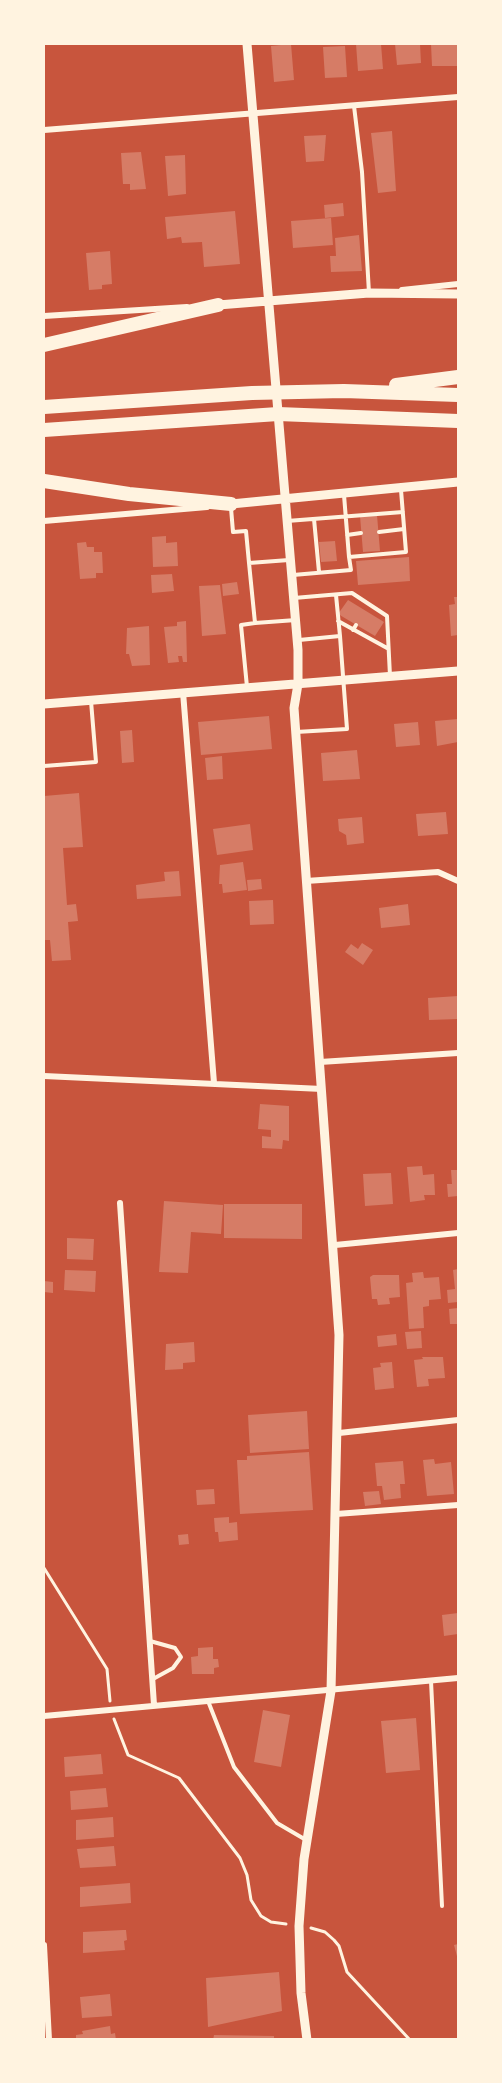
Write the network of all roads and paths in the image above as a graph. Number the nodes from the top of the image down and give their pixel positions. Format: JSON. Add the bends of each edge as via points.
{"nodes":[{"id":1,"x":247,"y":44,"type":"edge"},
{"id":2,"x":459,"y":97,"type":"edge"},
{"id":3,"x":354,"y":105,"type":"junction"},
{"id":4,"x":253,"y":113,"type":"junction"},
{"id":5,"x":44,"y":130,"type":"edge"},
{"id":6,"x":459,"y":284,"type":"edge"},
{"id":7,"x":369,"y":293,"type":"junction"},
{"id":8,"x":459,"y":294,"type":"edge"},
{"id":9,"x":267,"y":302,"type":"junction"},
{"id":10,"x":218,"y":305,"type":"junction"},
{"id":11,"x":44,"y":316,"type":"edge"},
{"id":12,"x":44,"y":345,"type":"edge"},
{"id":13,"x":459,"y":378,"type":"edge"},
{"id":14,"x":344,"y":391,"type":"junction"},
{"id":15,"x":459,"y":394,"type":"edge"},
{"id":16,"x":44,"y":407,"type":"edge"},
{"id":17,"x":459,"y":421,"type":"edge"},
{"id":18,"x":44,"y":430,"type":"edge"},
{"id":19,"x":44,"y":481,"type":"edge"},
{"id":20,"x":459,"y":482,"type":"edge"},
{"id":21,"x":401,"y":486,"type":"junction"},
{"id":22,"x":343,"y":491,"type":"junction"},
{"id":23,"x":285,"y":497,"type":"junction"},
{"id":24,"x":231,"y":504,"type":"junction"},
{"id":25,"x":403,"y":512,"type":"junction"},
{"id":26,"x":346,"y":516,"type":"junction"},
{"id":27,"x":314,"y":519,"type":"junction"},
{"id":28,"x":44,"y":521,"type":"edge"},
{"id":29,"x":287,"y":521,"type":"junction"},
{"id":30,"x":404,"y":530,"type":"junction"},
{"id":31,"x":379,"y":532,"type":"dead end"},
{"id":32,"x":361,"y":533,"type":"dead end"},
{"id":33,"x":347,"y":535,"type":"junction"},
{"id":34,"x":349,"y":557,"type":"junction"},
{"id":35,"x":290,"y":560,"type":"junction"},
{"id":36,"x":249,"y":563,"type":"junction"},
{"id":37,"x":319,"y":573,"type":"junction"},
{"id":38,"x":292,"y":575,"type":"junction"},
{"id":39,"x":336,"y":595,"type":"junction"},
{"id":40,"x":294,"y":598,"type":"junction"},
{"id":41,"x":370,"y":605,"type":"junction"},
{"id":42,"x":366,"y":611,"type":"dead end"},
{"id":43,"x":296,"y":620,"type":"junction"},
{"id":44,"x":338,"y":621,"type":"junction"},
{"id":45,"x":255,"y":623,"type":"junction"},
{"id":46,"x":356,"y":625,"type":"dead end"},
{"id":47,"x":353,"y":630,"type":"junction"},
{"id":48,"x":340,"y":636,"type":"junction"},
{"id":49,"x":297,"y":640,"type":"junction"},
{"id":50,"x":387,"y":648,"type":"junction"},
{"id":51,"x":459,"y":671,"type":"edge"},
{"id":52,"x":390,"y":677,"type":"junction"},
{"id":53,"x":344,"y":681,"type":"junction"},
{"id":54,"x":298,"y":684,"type":"junction"},
{"id":55,"x":247,"y":688,"type":"junction"},
{"id":56,"x":183,"y":692,"type":"junction"},
{"id":57,"x":91,"y":700,"type":"junction"},
{"id":58,"x":44,"y":704,"type":"edge"},
{"id":59,"x":296,"y":732,"type":"junction"},
{"id":60,"x":44,"y":766,"type":"edge"},
{"id":61,"x":306,"y":881,"type":"junction"},
{"id":62,"x":459,"y":881,"type":"edge"},
{"id":63,"x":459,"y":1053,"type":"edge"},
{"id":64,"x":320,"y":1062,"type":"junction"},
{"id":65,"x":44,"y":1076,"type":"edge"},
{"id":66,"x":214,"y":1083,"type":"junction"},
{"id":67,"x":322,"y":1089,"type":"junction"},
{"id":68,"x":120,"y":1203,"type":"dead end"},
{"id":69,"x":459,"y":1233,"type":"edge"},
{"id":70,"x":334,"y":1245,"type":"junction"},
{"id":71,"x":459,"y":1420,"type":"edge"},
{"id":72,"x":339,"y":1433,"type":"junction"},
{"id":73,"x":459,"y":1505,"type":"edge"},
{"id":74,"x":336,"y":1514,"type":"junction"},
{"id":75,"x":44,"y":1568,"type":"edge"},
{"id":76,"x":150,"y":1641,"type":"junction"},
{"id":77,"x":459,"y":1678,"type":"edge"},
{"id":78,"x":152,"y":1679,"type":"junction"},
{"id":79,"x":430,"y":1681,"type":"junction"},
{"id":80,"x":331,"y":1691,"type":"junction"},
{"id":81,"x":208,"y":1701,"type":"junction"},
{"id":82,"x":154,"y":1705,"type":"junction"},
{"id":83,"x":111,"y":1710,"type":"junction"},
{"id":84,"x":44,"y":1716,"type":"edge"},
{"id":85,"x":306,"y":1840,"type":"junction"},
{"id":86,"x":442,"y":1906,"type":"dead end"},
{"id":87,"x":299,"y":1926,"type":"junction"},
{"id":88,"x":44,"y":1945,"type":"edge"},
{"id":89,"x":49,"y":2040,"type":"edge"},
{"id":90,"x":307,"y":2040,"type":"edge"},
{"id":91,"x":410,"y":2040,"type":"edge"}],
"edges":[{"from":1,"to":4,"type":"street"},
{"from":2,"to":3,"type":"street"},
{"from":3,"to":4,"type":"street"},
{"from":3,"to":7,"type":"lane"},
{"from":4,"to":5,"type":"street"},
{"from":4,"to":9,"type":"street"},
{"from":6,"to":7,"type":"street"},
{"from":7,"to":8,"type":"street"},
{"from":7,"to":9,"type":"street"},
{"from":9,"to":10,"type":"street"},
{"from":9,"to":23,"type":"street"},
{"from":10,"to":11,"type":"street"},
{"from":10,"to":12,"type":"highway"},
{"from":13,"to":14,"type":"highway"},
{"from":14,"to":15,"type":"highway"},
{"from":14,"to":16,"type":"highway","via":[[208,394]]},
{"from":17,"to":18,"type":"highway","via":[[278,414]]},
{"from":19,"to":24,"type":"highway"},
{"from":20,"to":21,"type":"street"},
{"from":21,"to":22,"type":"street"},
{"from":21,"to":25,"type":"lane"},
{"from":22,"to":23,"type":"street"},
{"from":22,"to":26,"type":"lane"},
{"from":23,"to":24,"type":"street"},
{"from":23,"to":29,"type":"street"},
{"from":24,"to":28,"type":"street"},
{"from":24,"to":36,"type":"lane","via":[[233,532],[246,531]]},
{"from":25,"to":26,"type":"lane"},
{"from":25,"to":30,"type":"lane"},
{"from":26,"to":27,"type":"lane"},
{"from":26,"to":33,"type":"lane"},
{"from":27,"to":29,"type":"lane"},
{"from":27,"to":37,"type":"lane"},
{"from":29,"to":35,"type":"street"},
{"from":30,"to":31,"type":"lane"},
{"from":30,"to":34,"type":"lane","via":[[406,552]]},
{"from":32,"to":33,"type":"lane"},
{"from":33,"to":34,"type":"lane"},
{"from":34,"to":37,"type":"lane","via":[[351,570]]},
{"from":35,"to":36,"type":"lane"},
{"from":35,"to":38,"type":"street"},
{"from":36,"to":45,"type":"lane"},
{"from":37,"to":38,"type":"lane"},
{"from":38,"to":40,"type":"street"},
{"from":39,"to":40,"type":"lane"},
{"from":39,"to":41,"type":"lane","via":[[352,593]]},
{"from":39,"to":44,"type":"lane"},
{"from":40,"to":43,"type":"street"},
{"from":41,"to":42,"type":"lane"},
{"from":41,"to":50,"type":"lane","via":[[387,616]]},
{"from":43,"to":45,"type":"lane"},
{"from":43,"to":49,"type":"street"},
{"from":44,"to":47,"type":"lane"},
{"from":44,"to":48,"type":"lane"},
{"from":45,"to":55,"type":"lane","via":[[241,625]]},
{"from":46,"to":47,"type":"lane"},
{"from":47,"to":50,"type":"lane"},
{"from":48,"to":49,"type":"lane"},
{"from":48,"to":53,"type":"lane"},
{"from":49,"to":54,"type":"street"},
{"from":50,"to":52,"type":"lane"},
{"from":51,"to":52,"type":"street"},
{"from":52,"to":53,"type":"street"},
{"from":53,"to":54,"type":"street"},
{"from":53,"to":59,"type":"lane","via":[[347,729]]},
{"from":54,"to":55,"type":"street"},
{"from":54,"to":59,"type":"street"},
{"from":55,"to":56,"type":"street"},
{"from":56,"to":57,"type":"street"},
{"from":56,"to":66,"type":"street"},
{"from":57,"to":58,"type":"street"},
{"from":57,"to":60,"type":"lane","via":[[96,762]]},
{"from":59,"to":61,"type":"street"},
{"from":61,"to":62,"type":"street","via":[[438,872]]},
{"from":61,"to":64,"type":"street"},
{"from":63,"to":64,"type":"street"},
{"from":64,"to":67,"type":"street"},
{"from":65,"to":66,"type":"street"},
{"from":66,"to":67,"type":"street"},
{"from":67,"to":70,"type":"street"},
{"from":68,"to":76,"type":"street"},
{"from":69,"to":70,"type":"street"},
{"from":70,"to":72,"type":"street"},
{"from":71,"to":72,"type":"street"},
{"from":72,"to":74,"type":"street"},
{"from":73,"to":74,"type":"street"},
{"from":74,"to":80,"type":"street"},
{"from":75,"to":83,"type":"path","via":[[107,1669]]},
{"from":76,"to":78,"type":"street"},
{"from":76,"to":78,"type":"lane","via":[[175,1648],[181,1657],[173,1668]]},
{"from":77,"to":79,"type":"street"},
{"from":78,"to":82,"type":"street"},
{"from":79,"to":80,"type":"street"},
{"from":79,"to":86,"type":"lane"},
{"from":80,"to":81,"type":"street"},
{"from":80,"to":85,"type":"street"},
{"from":81,"to":82,"type":"street"},
{"from":81,"to":85,"type":"lane","via":[[234,1767],[277,1823]]},
{"from":82,"to":83,"type":"street"},
{"from":83,"to":84,"type":"street"},
{"from":83,"to":87,"type":"path","via":[[128,1755],[178,1778],[240,1858],[251,1900],[261,1916],[271,1922]]},
{"from":85,"to":87,"type":"street"},
{"from":87,"to":90,"type":"street"},
{"from":87,"to":91,"type":"path","via":[[324,1932],[334,1940],[347,1972]]},
{"from":88,"to":89,"type":"street"}]}
